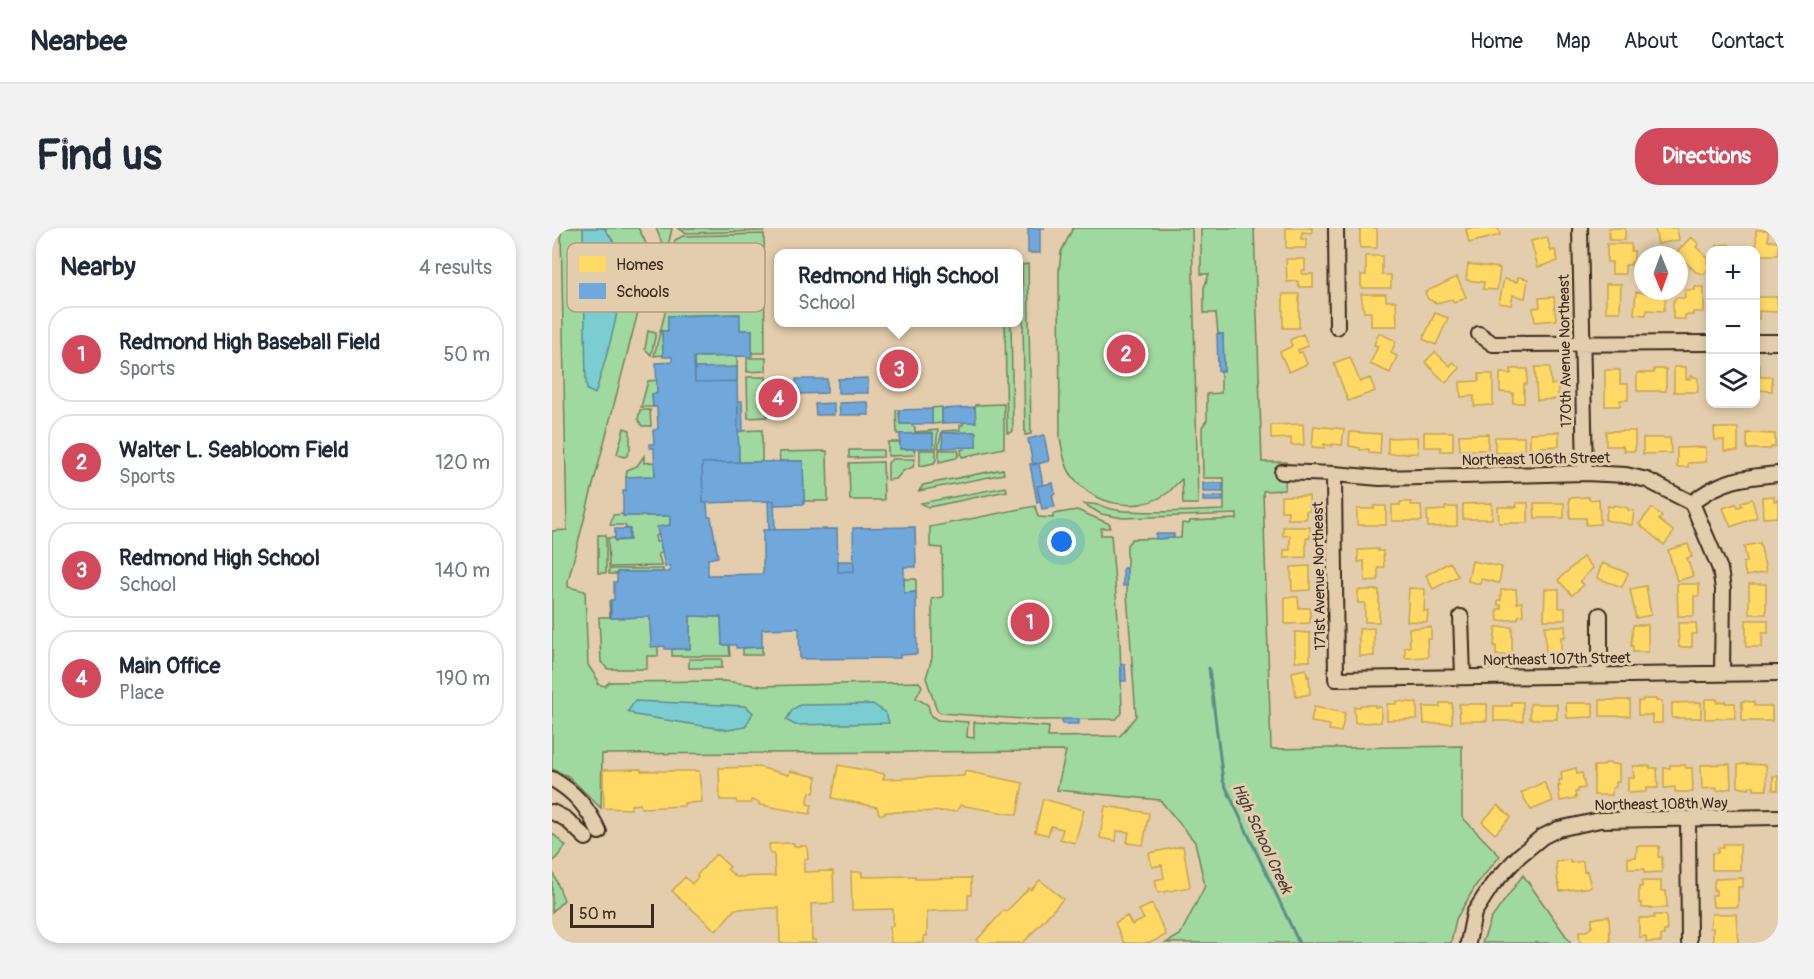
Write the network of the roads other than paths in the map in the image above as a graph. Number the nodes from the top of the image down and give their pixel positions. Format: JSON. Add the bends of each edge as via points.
{"nodes":[{"id":1,"x":1336,"y":228,"type":"edge"},
{"id":2,"x":1580,"y":228,"type":"edge"},
{"id":3,"x":1337,"y":327,"type":"dead end"},
{"id":4,"x":1479,"y":334,"type":"dead end"},
{"id":5,"x":1760,"y":342,"type":"edge"},
{"id":6,"x":1778,"y":342,"type":"edge"},
{"id":7,"x":1706,"y":343,"type":"edge"},
{"id":8,"x":1581,"y":345,"type":"junction"},
{"id":9,"x":1282,"y":472,"type":"dead end"},
{"id":10,"x":1585,"y":473,"type":"junction"},
{"id":11,"x":1334,"y":474,"type":"junction"},
{"id":12,"x":1778,"y":474,"type":"edge"},
{"id":13,"x":1692,"y":502,"type":"junction"},
{"id":14,"x":1600,"y":615,"type":"dead end"},
{"id":15,"x":1461,"y":617,"type":"dead end"},
{"id":16,"x":1722,"y":673,"type":"junction"},
{"id":17,"x":1778,"y":673,"type":"edge"},
{"id":18,"x":1600,"y":675,"type":"junction"},
{"id":19,"x":1463,"y":676,"type":"junction"},
{"id":20,"x":1336,"y":679,"type":"joint"},
{"id":21,"x":552,"y":779,"type":"edge"},
{"id":22,"x":552,"y":812,"type":"edge"},
{"id":23,"x":1778,"y":817,"type":"edge"},
{"id":24,"x":1688,"y":819,"type":"junction"},
{"id":25,"x":599,"y":832,"type":"dead end"},
{"id":26,"x":586,"y":838,"type":"dead end"},
{"id":27,"x":1468,"y":943,"type":"edge"},
{"id":28,"x":1689,"y":943,"type":"edge"}],
"edges":[{"from":1,"to":3,"type":"street"},
{"from":2,"to":8,"type":"street","name":"170th Avenue Northeast"},
{"from":4,"to":8,"type":"street","via":[[1493,344]]},
{"from":5,"to":6,"type":"street"},
{"from":7,"to":8,"type":"street"},
{"from":8,"to":10,"type":"street","name":"170th Avenue Northeast"},
{"from":9,"to":11,"type":"street","name":"Northeast 106th Street"},
{"from":10,"to":11,"type":"street","name":"Northeast 106th Street","via":[[1380,478]]},
{"from":10,"to":13,"type":"street","name":"Northeast 106th Street","via":[[1647,480]]},
{"from":11,"to":20,"type":"street","name":"171st Avenue Northeast"},
{"from":12,"to":13,"type":"street","via":[[1748,477],[1710,488]]},
{"from":13,"to":16,"type":"street","via":[[1720,569]]},
{"from":14,"to":18,"type":"street"},
{"from":15,"to":19,"type":"street"},
{"from":16,"to":17,"type":"street","name":"Northeast 107th Street"},
{"from":16,"to":18,"type":"street","name":"Northeast 107th Street"},
{"from":18,"to":19,"type":"street","name":"Northeast 107th Street"},
{"from":19,"to":20,"type":"street","name":"Northeast 107th Street"},
{"from":21,"to":25,"type":"street","via":[[583,804]]},
{"from":22,"to":26,"type":"street"},
{"from":23,"to":24,"type":"street","name":"Northeast 108th Way"},
{"from":24,"to":27,"type":"street","name":"Northeast 108th Way","via":[[1600,820],[1558,829],[1542,837],[1492,885],[1474,913]]},
{"from":24,"to":28,"type":"street"}]}
